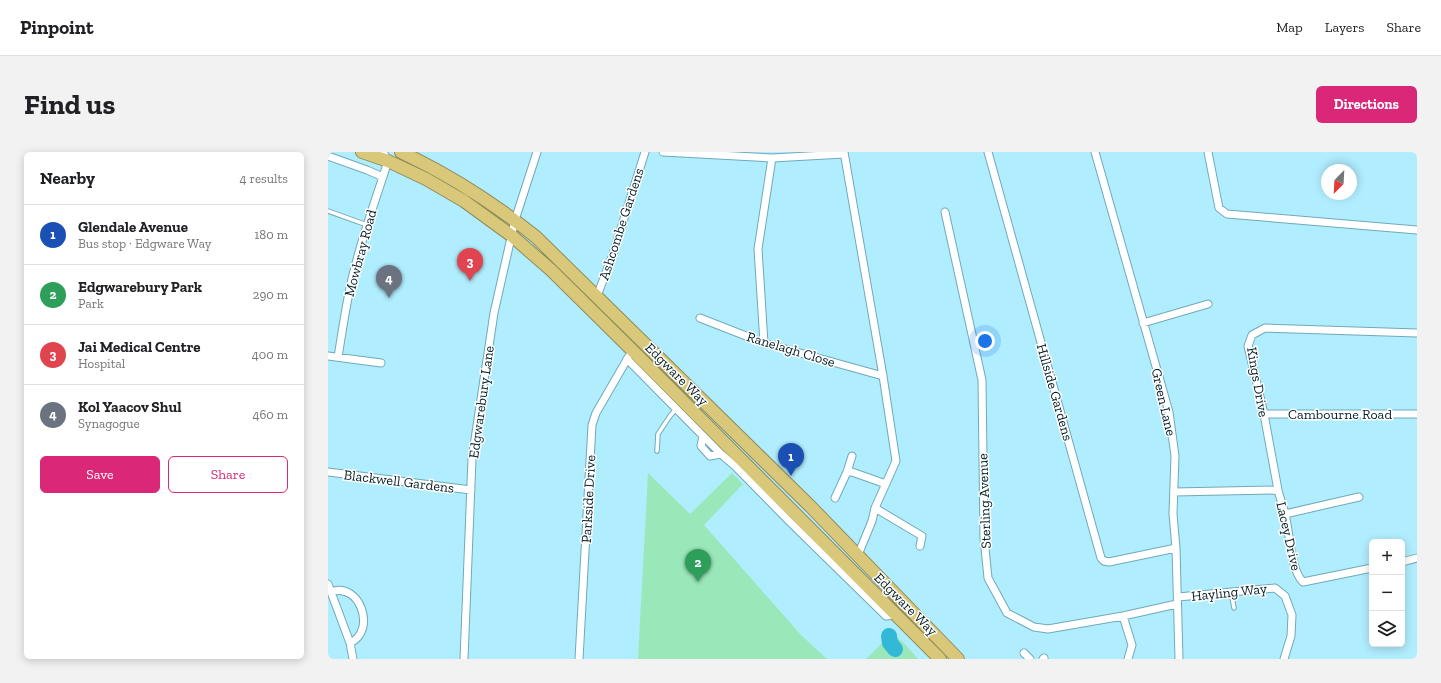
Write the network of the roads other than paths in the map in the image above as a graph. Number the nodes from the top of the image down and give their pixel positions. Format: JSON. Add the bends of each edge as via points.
{"nodes":[{"id":1,"x":362,"y":152,"type":"edge"},
{"id":2,"x":401,"y":152,"type":"edge"},
{"id":3,"x":537,"y":152,"type":"edge"},
{"id":4,"x":645,"y":152,"type":"edge"},
{"id":5,"x":664,"y":152,"type":"edge"},
{"id":6,"x":988,"y":152,"type":"edge"},
{"id":7,"x":1095,"y":152,"type":"edge"},
{"id":8,"x":1208,"y":152,"type":"edge"},
{"id":9,"x":844,"y":153,"type":"edge"},
{"id":10,"x":328,"y":156,"type":"edge"},
{"id":11,"x":386,"y":157,"type":"edge"},
{"id":12,"x":772,"y":158,"type":"junction"},
{"id":13,"x":383,"y":177,"type":"junction"},
{"id":14,"x":328,"y":211,"type":"edge"},
{"id":15,"x":945,"y":212,"type":"dead end"},
{"id":16,"x":515,"y":220,"type":"junction"},
{"id":17,"x":367,"y":225,"type":"junction"},
{"id":18,"x":1417,"y":230,"type":"edge"},
{"id":19,"x":512,"y":236,"type":"junction"},
{"id":20,"x":597,"y":296,"type":"junction"},
{"id":21,"x":1208,"y":304,"type":"dead end"},
{"id":22,"x":700,"y":318,"type":"dead end"},
{"id":23,"x":1143,"y":324,"type":"junction"},
{"id":24,"x":1417,"y":333,"type":"edge"},
{"id":25,"x":764,"y":343,"type":"junction"},
{"id":26,"x":630,"y":355,"type":"junction"},
{"id":27,"x":328,"y":356,"type":"edge"},
{"id":28,"x":338,"y":357,"type":"junction"},
{"id":29,"x":381,"y":363,"type":"dead end"},
{"id":30,"x":883,"y":376,"type":"junction"},
{"id":31,"x":676,"y":409,"type":"junction"},
{"id":32,"x":1264,"y":414,"type":"junction"},
{"id":33,"x":1417,"y":414,"type":"edge"},
{"id":34,"x":657,"y":451,"type":"dead end"},
{"id":35,"x":852,"y":456,"type":"dead end"},
{"id":36,"x":328,"y":472,"type":"edge"},
{"id":37,"x":847,"y":472,"type":"junction"},
{"id":38,"x":886,"y":484,"type":"junction"},
{"id":39,"x":470,"y":490,"type":"junction"},
{"id":40,"x":1278,"y":490,"type":"junction"},
{"id":41,"x":1174,"y":492,"type":"junction"},
{"id":42,"x":1359,"y":497,"type":"dead end"},
{"id":43,"x":835,"y":498,"type":"dead end"},
{"id":44,"x":875,"y":508,"type":"junction"},
{"id":45,"x":1285,"y":514,"type":"junction"},
{"id":46,"x":920,"y":546,"type":"dead end"},
{"id":47,"x":1176,"y":548,"type":"junction"},
{"id":48,"x":858,"y":555,"type":"junction"},
{"id":49,"x":1417,"y":558,"type":"edge"},
{"id":50,"x":1405,"y":561,"type":"edge"},
{"id":51,"x":1369,"y":569,"type":"edge"},
{"id":52,"x":328,"y":584,"type":"edge"},
{"id":53,"x":331,"y":592,"type":"junction"},
{"id":54,"x":1231,"y":592,"type":"junction"},
{"id":55,"x":1178,"y":601,"type":"junction"},
{"id":56,"x":1234,"y":608,"type":"dead end"},
{"id":57,"x":891,"y":615,"type":"junction"},
{"id":58,"x":1123,"y":616,"type":"junction"},
{"id":59,"x":350,"y":643,"type":"junction"},
{"id":60,"x":1024,"y":653,"type":"dead end"},
{"id":61,"x":353,"y":659,"type":"edge"},
{"id":62,"x":464,"y":659,"type":"edge"},
{"id":63,"x":579,"y":659,"type":"edge"},
{"id":64,"x":940,"y":659,"type":"edge"},
{"id":65,"x":958,"y":659,"type":"edge"},
{"id":66,"x":1030,"y":659,"type":"edge"},
{"id":67,"x":1128,"y":659,"type":"edge"},
{"id":68,"x":1179,"y":659,"type":"edge"},
{"id":69,"x":1284,"y":659,"type":"edge"}],
"edges":[{"from":1,"to":11,"type":"highway","name":"Edgware Way"},
{"from":2,"to":16,"type":"highway","name":"Edgware Way","via":[[469,189]]},
{"from":3,"to":16,"type":"street","name":"Edgwarebury Lane"},
{"from":4,"to":20,"type":"street","name":"Ashcombe Gardens"},
{"from":5,"to":12,"type":"street"},
{"from":6,"to":47,"type":"street","name":"Hillside Gardens","via":[[1101,558],[1109,562]]},
{"from":7,"to":23,"type":"street","name":"Green Lane"},
{"from":8,"to":18,"type":"street","via":[[1219,208],[1227,214]]},
{"from":9,"to":12,"type":"street"},
{"from":9,"to":30,"type":"street"},
{"from":10,"to":13,"type":"street"},
{"from":11,"to":13,"type":"street","name":"Mowbray Road"},
{"from":11,"to":19,"type":"highway","name":"Edgware Way","via":[[464,201]]},
{"from":12,"to":25,"type":"street","via":[[758,249]]},
{"from":13,"to":17,"type":"street","name":"Mowbray Road"},
{"from":14,"to":17,"type":"lane"},
{"from":15,"to":58,"type":"street","name":"Sterling Avenue","via":[[982,380],[984,538],[988,578],[1007,613],[1034,627],[1048,629]]},
{"from":16,"to":19,"type":"street","name":"Edgwarebury Lane"},
{"from":16,"to":20,"type":"highway","name":"Edgware Way"},
{"from":17,"to":28,"type":"street","name":"Mowbray Road","via":[[347,301]]},
{"from":19,"to":26,"type":"highway","name":"Edgware Way","via":[[551,270]]},
{"from":19,"to":39,"type":"street","name":"Edgwarebury Lane","via":[[494,313],[472,459]]},
{"from":20,"to":48,"type":"highway","name":"Edgware Way"},
{"from":21,"to":23,"type":"street"},
{"from":22,"to":25,"type":"street","name":"Ranelagh Close"},
{"from":23,"to":41,"type":"street","name":"Green Lane","via":[[1169,412],[1175,456]]},
{"from":24,"to":32,"type":"street","name":"Kings Drive","via":[[1265,328],[1252,335],[1248,346]]},
{"from":25,"to":30,"type":"street","name":"Ranelagh Close"},
{"from":26,"to":31,"type":"street","name":"Edgware Way"},
{"from":26,"to":57,"type":"highway","name":"Edgware Way"},
{"from":26,"to":63,"type":"street","name":"Parkside Drive","via":[[596,413],[592,425]]},
{"from":27,"to":28,"type":"street"},
{"from":28,"to":29,"type":"street"},
{"from":30,"to":38,"type":"street","via":[[896,461]]},
{"from":31,"to":34,"type":"lane","via":[[658,434]]},
{"from":31,"to":57,"type":"street","name":"Edgware Way","via":[[703,436],[701,446],[710,456],[720,454],[735,466],[789,521]]},
{"from":32,"to":33,"type":"street","name":"Cambourne Road"},
{"from":32,"to":40,"type":"street","name":"Kings Drive"},
{"from":35,"to":37,"type":"street"},
{"from":36,"to":39,"type":"street","name":"Blackwell Gardens"},
{"from":37,"to":38,"type":"street"},
{"from":37,"to":43,"type":"street"},
{"from":38,"to":44,"type":"street"},
{"from":39,"to":62,"type":"street","name":"Edgwarebury Lane"},
{"from":40,"to":41,"type":"street"},
{"from":40,"to":45,"type":"street","name":"Lacey Drive"},
{"from":41,"to":47,"type":"street","name":"Green Lane"},
{"from":42,"to":45,"type":"street"},
{"from":44,"to":46,"type":"street","via":[[922,536]]},
{"from":44,"to":48,"type":"street"},
{"from":45,"to":51,"type":"street","name":"Lacey Drive","via":[[1295,566],[1298,577],[1303,582]]},
{"from":47,"to":55,"type":"street","name":"Green Lane"},
{"from":48,"to":65,"type":"highway","name":"Edgware Way"},
{"from":49,"to":50,"type":"street"},
{"from":52,"to":53,"type":"street"},
{"from":53,"to":59,"type":"street"},
{"from":53,"to":59,"type":"street","via":[[347,592],[362,608],[363,629],[358,638]]},
{"from":54,"to":55,"type":"street","name":"Hayling Way"},
{"from":54,"to":56,"type":"lane"},
{"from":54,"to":69,"type":"street","name":"Hayling Way","via":[[1275,588],[1285,596],[1292,615],[1291,636]]},
{"from":55,"to":58,"type":"street","name":"Sterling Avenue"},
{"from":55,"to":68,"type":"street","name":"Green Lane"},
{"from":57,"to":64,"type":"highway","name":"Edgware Way"},
{"from":58,"to":67,"type":"street","via":[[1132,645]]},
{"from":59,"to":61,"type":"street"},
{"from":60,"to":66,"type":"street"}]}
